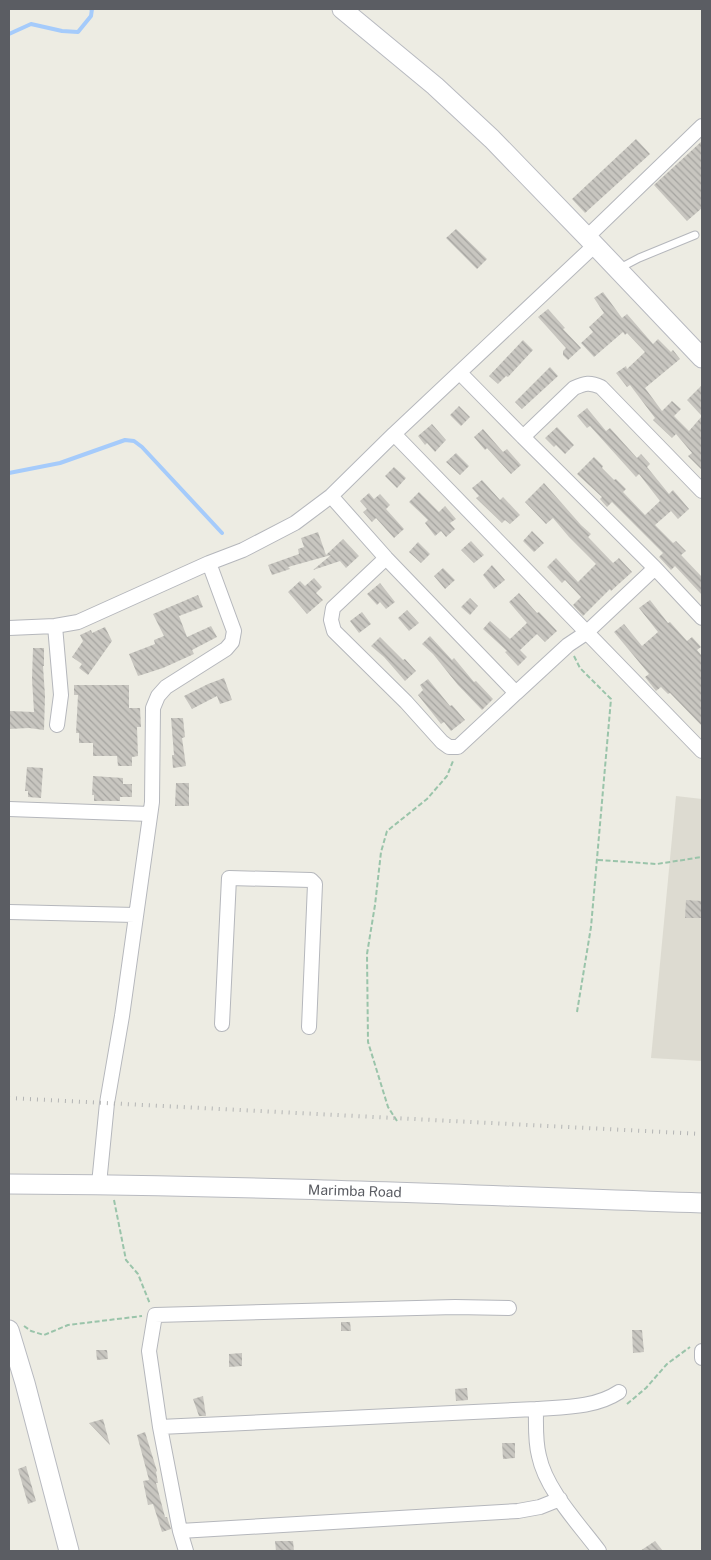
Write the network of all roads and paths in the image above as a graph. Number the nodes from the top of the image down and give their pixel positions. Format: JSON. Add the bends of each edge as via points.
{"nodes":[{"id":1,"x":342,"y":9,"type":"edge"},
{"id":2,"x":702,"y":126,"type":"edge"},
{"id":3,"x":695,"y":235,"type":"dead end"},
{"id":4,"x":591,"y":241,"type":"junction"},
{"id":5,"x":618,"y":269,"type":"junction"},
{"id":6,"x":702,"y":358,"type":"edge"},
{"id":7,"x":460,"y":373,"type":"junction"},
{"id":8,"x":394,"y":434,"type":"junction"},
{"id":9,"x":523,"y":437,"type":"junction"},
{"id":10,"x":702,"y":491,"type":"edge"},
{"id":11,"x":331,"y":496,"type":"junction"},
{"id":12,"x":386,"y":558,"type":"junction"},
{"id":13,"x":208,"y":563,"type":"junction"},
{"id":14,"x":655,"y":568,"type":"junction"},
{"id":15,"x":702,"y":618,"type":"edge"},
{"id":16,"x":55,"y":626,"type":"junction"},
{"id":17,"x":9,"y":628,"type":"edge"},
{"id":18,"x":586,"y":633,"type":"junction"},
{"id":19,"x":568,"y":646,"type":"junction"},
{"id":20,"x":516,"y":693,"type":"junction"},
{"id":21,"x":58,"y":725,"type":"dead end"},
{"id":22,"x":458,"y":747,"type":"junction"},
{"id":23,"x":702,"y":751,"type":"edge"},
{"id":24,"x":9,"y":808,"type":"edge"},
{"id":25,"x":150,"y":814,"type":"junction"},
{"id":26,"x":702,"y":857,"type":"edge"},
{"id":27,"x":597,"y":860,"type":"junction"},
{"id":28,"x":9,"y":912,"type":"edge"},
{"id":29,"x":135,"y":915,"type":"junction"},
{"id":30,"x":577,"y":1012,"type":"dead end"},
{"id":31,"x":222,"y":1024,"type":"dead end"},
{"id":32,"x":309,"y":1027,"type":"dead end"},
{"id":33,"x":398,"y":1121,"type":"dead end"},
{"id":34,"x":9,"y":1184,"type":"edge"},
{"id":35,"x":105,"y":1184,"type":"junction"},
{"id":36,"x":702,"y":1203,"type":"edge"},
{"id":37,"x":509,"y":1308,"type":"dead end"},
{"id":38,"x":155,"y":1315,"type":"junction"},
{"id":39,"x":16,"y":1329,"type":"edge"},
{"id":40,"x":700,"y":1352,"type":"edge"},
{"id":41,"x":623,"y":1398,"type":"joint"},
{"id":42,"x":536,"y":1410,"type":"junction"},
{"id":43,"x":160,"y":1427,"type":"junction"},
{"id":44,"x":560,"y":1499,"type":"junction"},
{"id":45,"x":180,"y":1531,"type":"junction"},
{"id":46,"x":69,"y":1551,"type":"edge"},
{"id":47,"x":186,"y":1551,"type":"edge"},
{"id":48,"x":599,"y":1551,"type":"edge"}],
"edges":[{"from":1,"to":4,"type":"street","via":[[435,86],[492,139]]},
{"from":2,"to":4,"type":"street"},
{"from":3,"to":5,"type":"lane"},
{"from":4,"to":5,"type":"street"},
{"from":4,"to":7,"type":"street"},
{"from":5,"to":6,"type":"street"},
{"from":7,"to":8,"type":"street"},
{"from":7,"to":9,"type":"street"},
{"from":8,"to":11,"type":"street"},
{"from":8,"to":18,"type":"street"},
{"from":9,"to":10,"type":"street","via":[[574,388],[592,383],[601,387]]},
{"from":9,"to":14,"type":"street"},
{"from":11,"to":12,"type":"street"},
{"from":11,"to":13,"type":"street","via":[[295,523],[243,550]]},
{"from":12,"to":20,"type":"street"},
{"from":12,"to":22,"type":"street","via":[[333,608],[331,620],[334,631],[442,742]]},
{"from":13,"to":16,"type":"street","via":[[78,622]]},
{"from":13,"to":25,"type":"street","via":[[234,631],[232,642],[166,687],[158,696],[153,708]]},
{"from":14,"to":15,"type":"street"},
{"from":14,"to":18,"type":"street"},
{"from":16,"to":17,"type":"street"},
{"from":16,"to":21,"type":"street","via":[[61,695]]},
{"from":18,"to":19,"type":"street"},
{"from":18,"to":23,"type":"street"},
{"from":19,"to":20,"type":"street"},
{"from":19,"to":27,"type":"path","via":[[580,668],[611,700]]},
{"from":20,"to":22,"type":"street"},
{"from":22,"to":33,"type":"path","via":[[447,776],[427,799],[387,831],[381,852],[367,954],[368,1042],[388,1107]]},
{"from":24,"to":25,"type":"street"},
{"from":25,"to":29,"type":"street"},
{"from":26,"to":27,"type":"path","via":[[657,864]]},
{"from":27,"to":30,"type":"path","via":[[591,927]]},
{"from":28,"to":29,"type":"street"},
{"from":29,"to":35,"type":"street","via":[[107,1103]]},
{"from":31,"to":32,"type":"street","via":[[229,878],[311,880],[315,884]]},
{"from":34,"to":35,"type":"street","name":"Marimba Road"},
{"from":35,"to":36,"type":"street","name":"Marimba Road"},
{"from":35,"to":38,"type":"path","via":[[126,1260],[138,1274]]},
{"from":37,"to":38,"type":"street"},
{"from":38,"to":39,"type":"path","via":[[68,1325],[44,1335]]},
{"from":38,"to":43,"type":"street","via":[[149,1351]]},
{"from":39,"to":46,"type":"street","via":[[25,1383]]},
{"from":40,"to":41,"type":"path","via":[[690,1347],[667,1364],[646,1388]]},
{"from":41,"to":42,"type":"street"},
{"from":42,"to":43,"type":"street"},
{"from":42,"to":44,"type":"street","via":[[539,1458]]},
{"from":43,"to":45,"type":"street"},
{"from":44,"to":45,"type":"street","via":[[518,1511]]},
{"from":44,"to":48,"type":"street"},
{"from":45,"to":47,"type":"street"}]}
